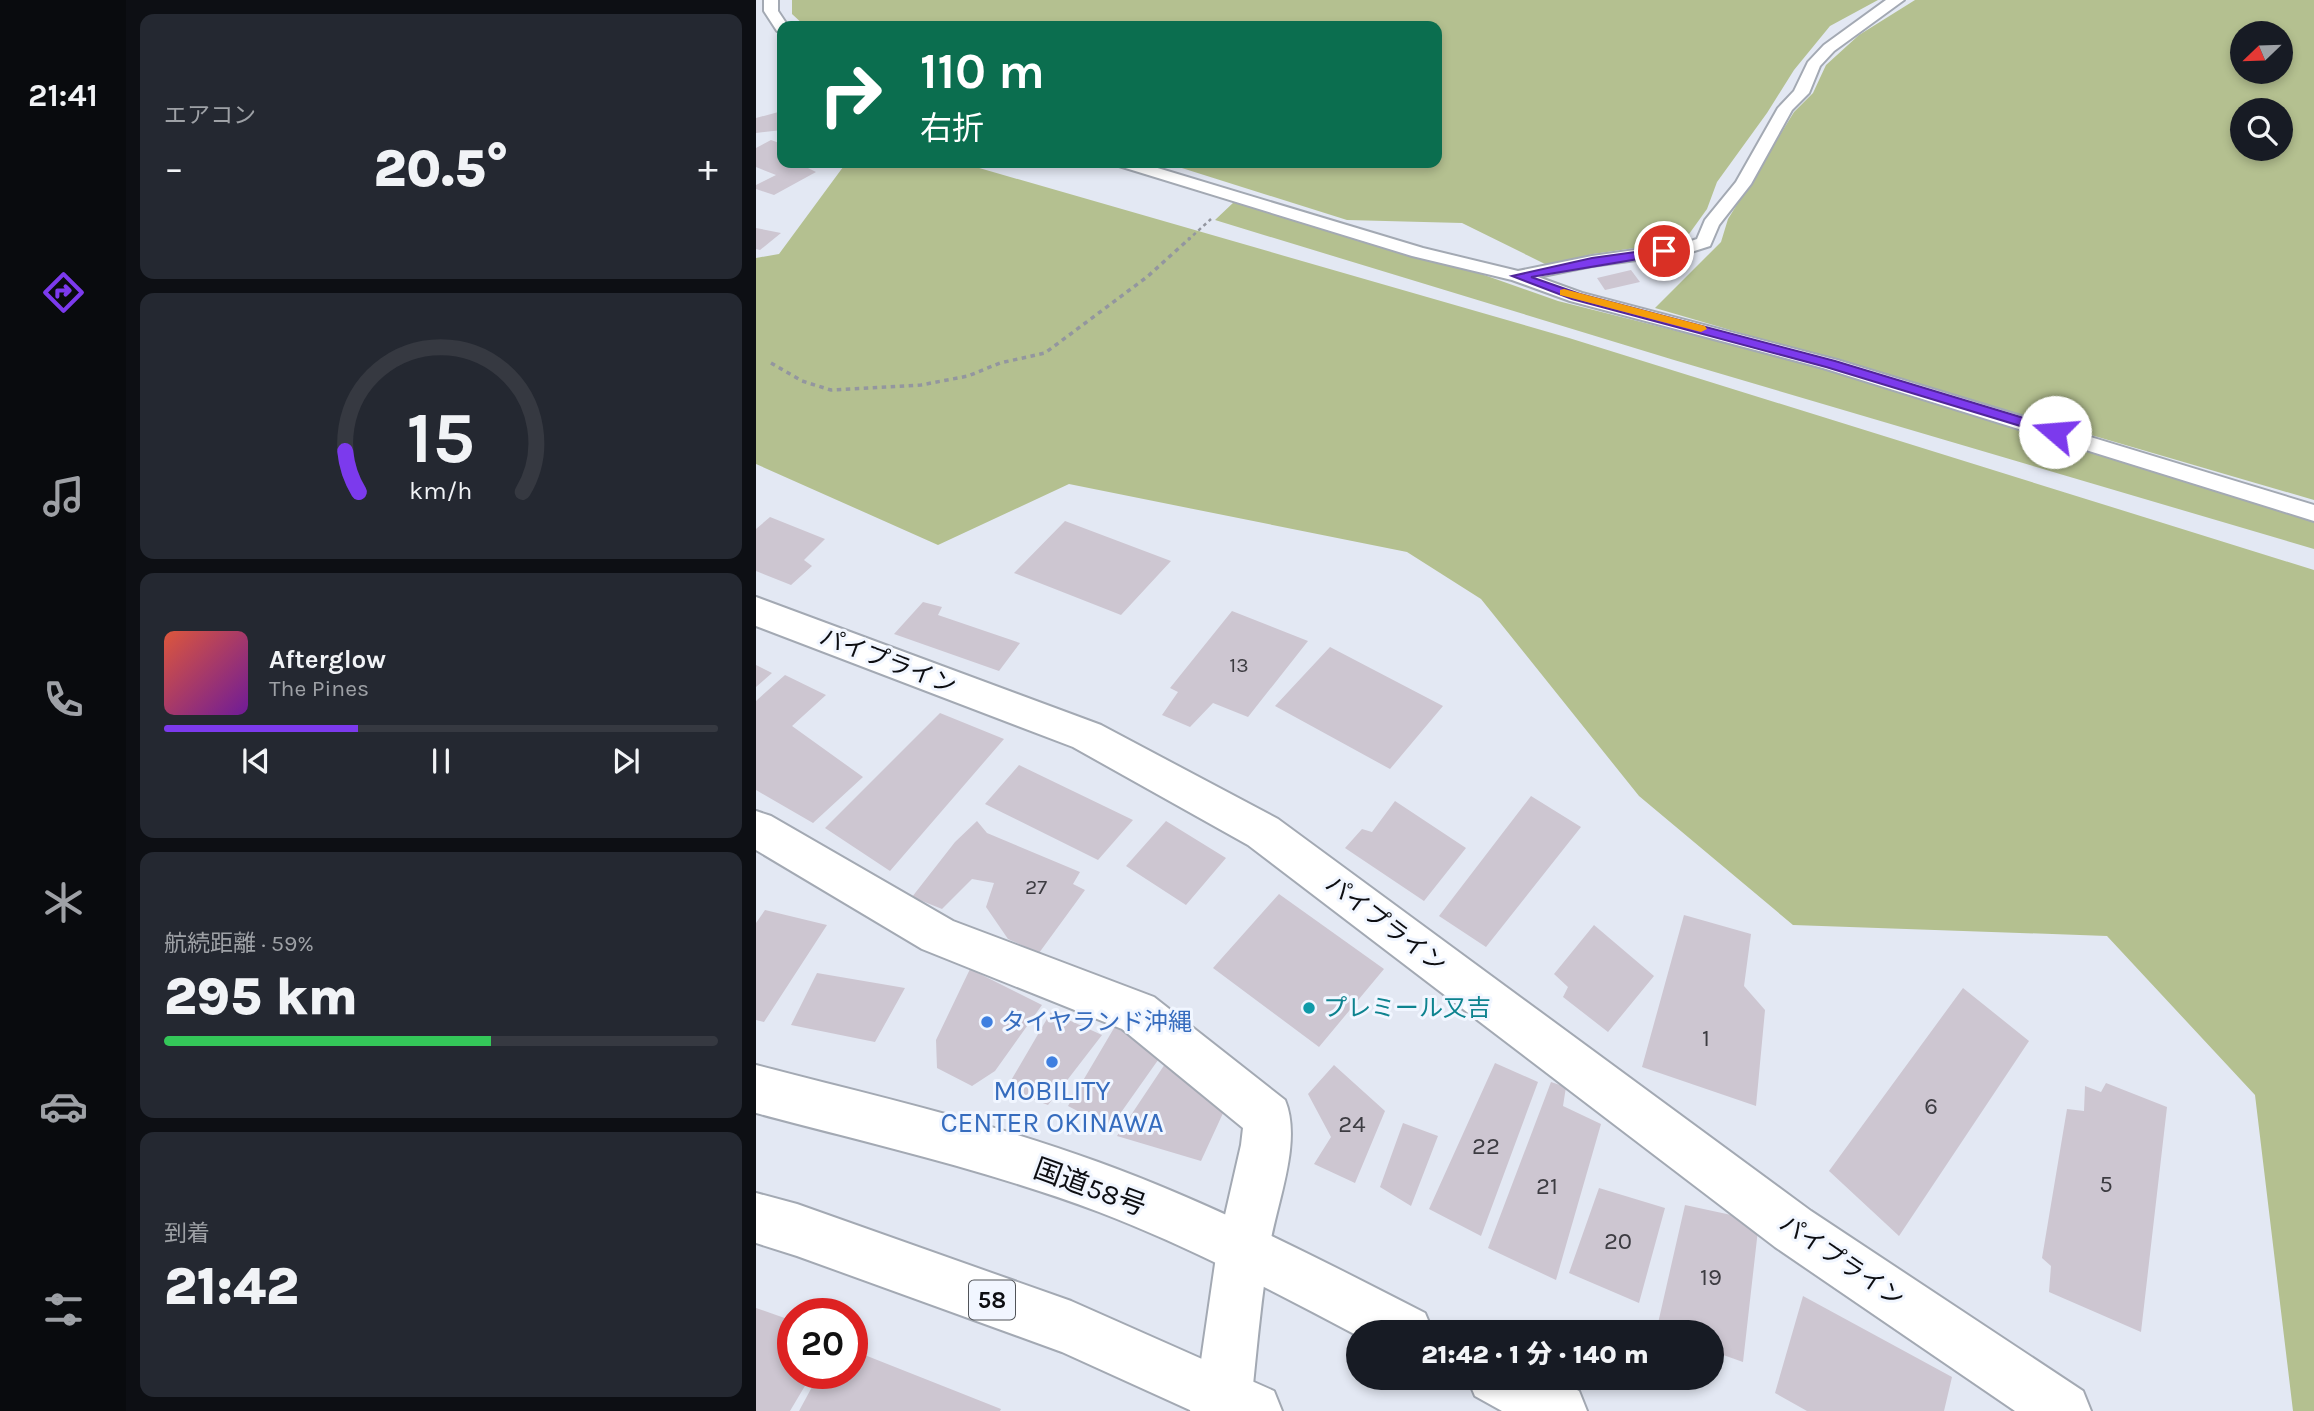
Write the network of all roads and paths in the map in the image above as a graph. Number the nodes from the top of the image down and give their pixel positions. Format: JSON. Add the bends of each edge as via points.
{"nodes":[{"id":1,"x":771,"y":0,"type":"edge"},
{"id":2,"x":1897,"y":0,"type":"edge"},
{"id":3,"x":778,"y":21,"type":"edge"},
{"id":4,"x":1141,"y":168,"type":"edge"},
{"id":5,"x":1235,"y":197,"type":"junction"},
{"id":6,"x":1518,"y":276,"type":"junction"},
{"id":7,"x":771,"y":363,"type":"dead end"},
{"id":8,"x":2314,"y":513,"type":"edge"},
{"id":9,"x":756,"y":611,"type":"edge"},
{"id":10,"x":756,"y":829,"type":"edge"},
{"id":11,"x":756,"y":1089,"type":"edge"},
{"id":12,"x":756,"y":1218,"type":"edge"},
{"id":13,"x":1243,"y":1250,"type":"junction"},
{"id":14,"x":1382,"y":1320,"type":"edge"},
{"id":15,"x":1519,"y":1390,"type":"edge"},
{"id":16,"x":1232,"y":1406,"type":"edge"},
{"id":17,"x":1559,"y":1411,"type":"edge"},
{"id":18,"x":2063,"y":1411,"type":"edge"}],
"edges":[{"from":1,"to":3,"type":"lane"},
{"from":2,"to":6,"type":"lane","via":[[1829,48],[1813,65],[1801,93],[1786,108],[1704,242]]},
{"from":4,"to":5,"type":"lane"},
{"from":5,"to":6,"type":"lane","via":[[1418,252]]},
{"from":5,"to":7,"type":"path","via":[[1147,277],[1045,353],[922,385],[831,390],[802,381]]},
{"from":6,"to":8,"type":"lane","via":[[1576,297],[1986,410]]},
{"from":9,"to":18,"type":"main road","name":"パイプライン","via":[[1087,736],[1263,832],[1794,1228]]},
{"from":10,"to":13,"type":"main road","via":[[938,934],[1138,1013],[1268,1117]]},
{"from":11,"to":13,"type":"main road","name":"国道58号","via":[[1029,1164],[1142,1203]]},
{"from":12,"to":16,"type":"main road","number":"58","via":[[1071,1328]]},
{"from":13,"to":14,"type":"main road","name":"国道58号"},
{"from":13,"to":16,"type":"main road"},
{"from":15,"to":17,"type":"main road"}]}
